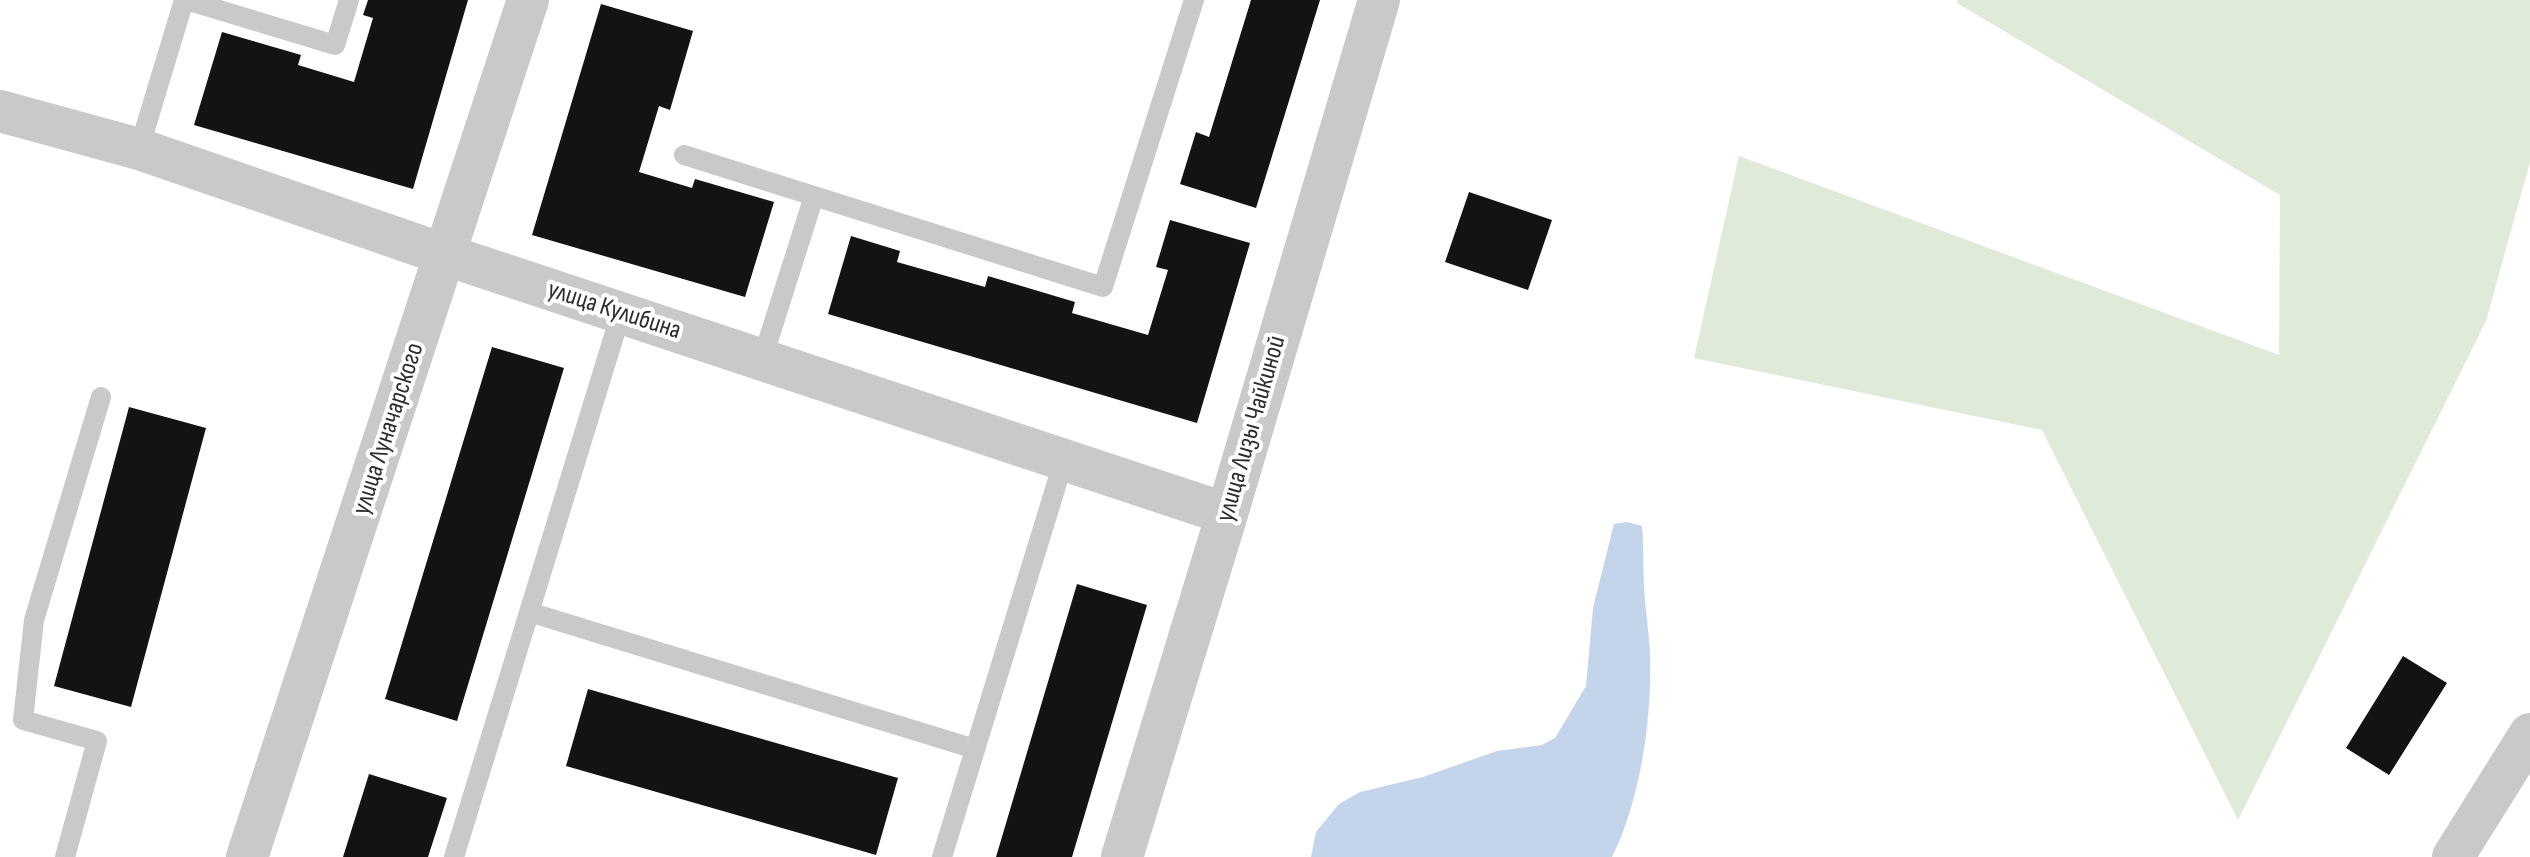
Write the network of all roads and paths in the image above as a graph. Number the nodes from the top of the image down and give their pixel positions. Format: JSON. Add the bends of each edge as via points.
{"nodes":[{"id":1,"x":185,"y":0,"type":"edge"},
{"id":2,"x":349,"y":0,"type":"edge"},
{"id":3,"x":528,"y":0,"type":"edge"},
{"id":4,"x":1194,"y":0,"type":"edge"},
{"id":5,"x":1379,"y":0,"type":"edge"},
{"id":6,"x":0,"y":111,"type":"edge"},
{"id":7,"x":139,"y":149,"type":"junction"},
{"id":8,"x":684,"y":155,"type":"dead end"},
{"id":9,"x":814,"y":196,"type":"junction"},
{"id":10,"x":446,"y":255,"type":"junction"},
{"id":11,"x":621,"y":313,"type":"junction"},
{"id":12,"x":762,"y":360,"type":"junction"},
{"id":13,"x":101,"y":397,"type":"dead end"},
{"id":14,"x":1064,"y":460,"type":"junction"},
{"id":15,"x":1227,"y":514,"type":"junction"},
{"id":16,"x":529,"y":612,"type":"junction"},
{"id":17,"x":2530,"y":734,"type":"edge"},
{"id":18,"x":975,"y":749,"type":"junction"},
{"id":19,"x":65,"y":857,"type":"edge"},
{"id":20,"x":247,"y":857,"type":"edge"},
{"id":21,"x":454,"y":857,"type":"edge"},
{"id":22,"x":942,"y":857,"type":"edge"},
{"id":23,"x":1122,"y":857,"type":"edge"},
{"id":24,"x":2453,"y":857,"type":"edge"}],
"edges":[{"from":1,"to":2,"type":"lane","via":[[335,45]]},
{"from":1,"to":7,"type":"lane"},
{"from":3,"to":10,"type":"street","name":"улица Луначарского"},
{"from":4,"to":9,"type":"lane","via":[[1103,287]]},
{"from":5,"to":15,"type":"street","name":"улица Лизы Чайкиной"},
{"from":6,"to":7,"type":"street","name":"улица Кулибина"},
{"from":7,"to":10,"type":"street","name":"улица Кулибина"},
{"from":8,"to":9,"type":"lane"},
{"from":9,"to":12,"type":"lane"},
{"from":10,"to":11,"type":"street","name":"улица Кулибина"},
{"from":10,"to":20,"type":"street","name":"улица Луначарского"},
{"from":11,"to":12,"type":"street","name":"улица Кулибина"},
{"from":11,"to":16,"type":"lane"},
{"from":12,"to":14,"type":"street","name":"улица Кулибина"},
{"from":13,"to":19,"type":"lane","via":[[34,620],[23,720],[97,741]]},
{"from":14,"to":15,"type":"street","name":"улица Кулибина"},
{"from":14,"to":18,"type":"lane"},
{"from":15,"to":23,"type":"street","name":"улица Лизы Чайкиной"},
{"from":16,"to":18,"type":"lane"},
{"from":16,"to":21,"type":"lane"},
{"from":17,"to":24,"type":"street"},
{"from":18,"to":22,"type":"lane"}]}
